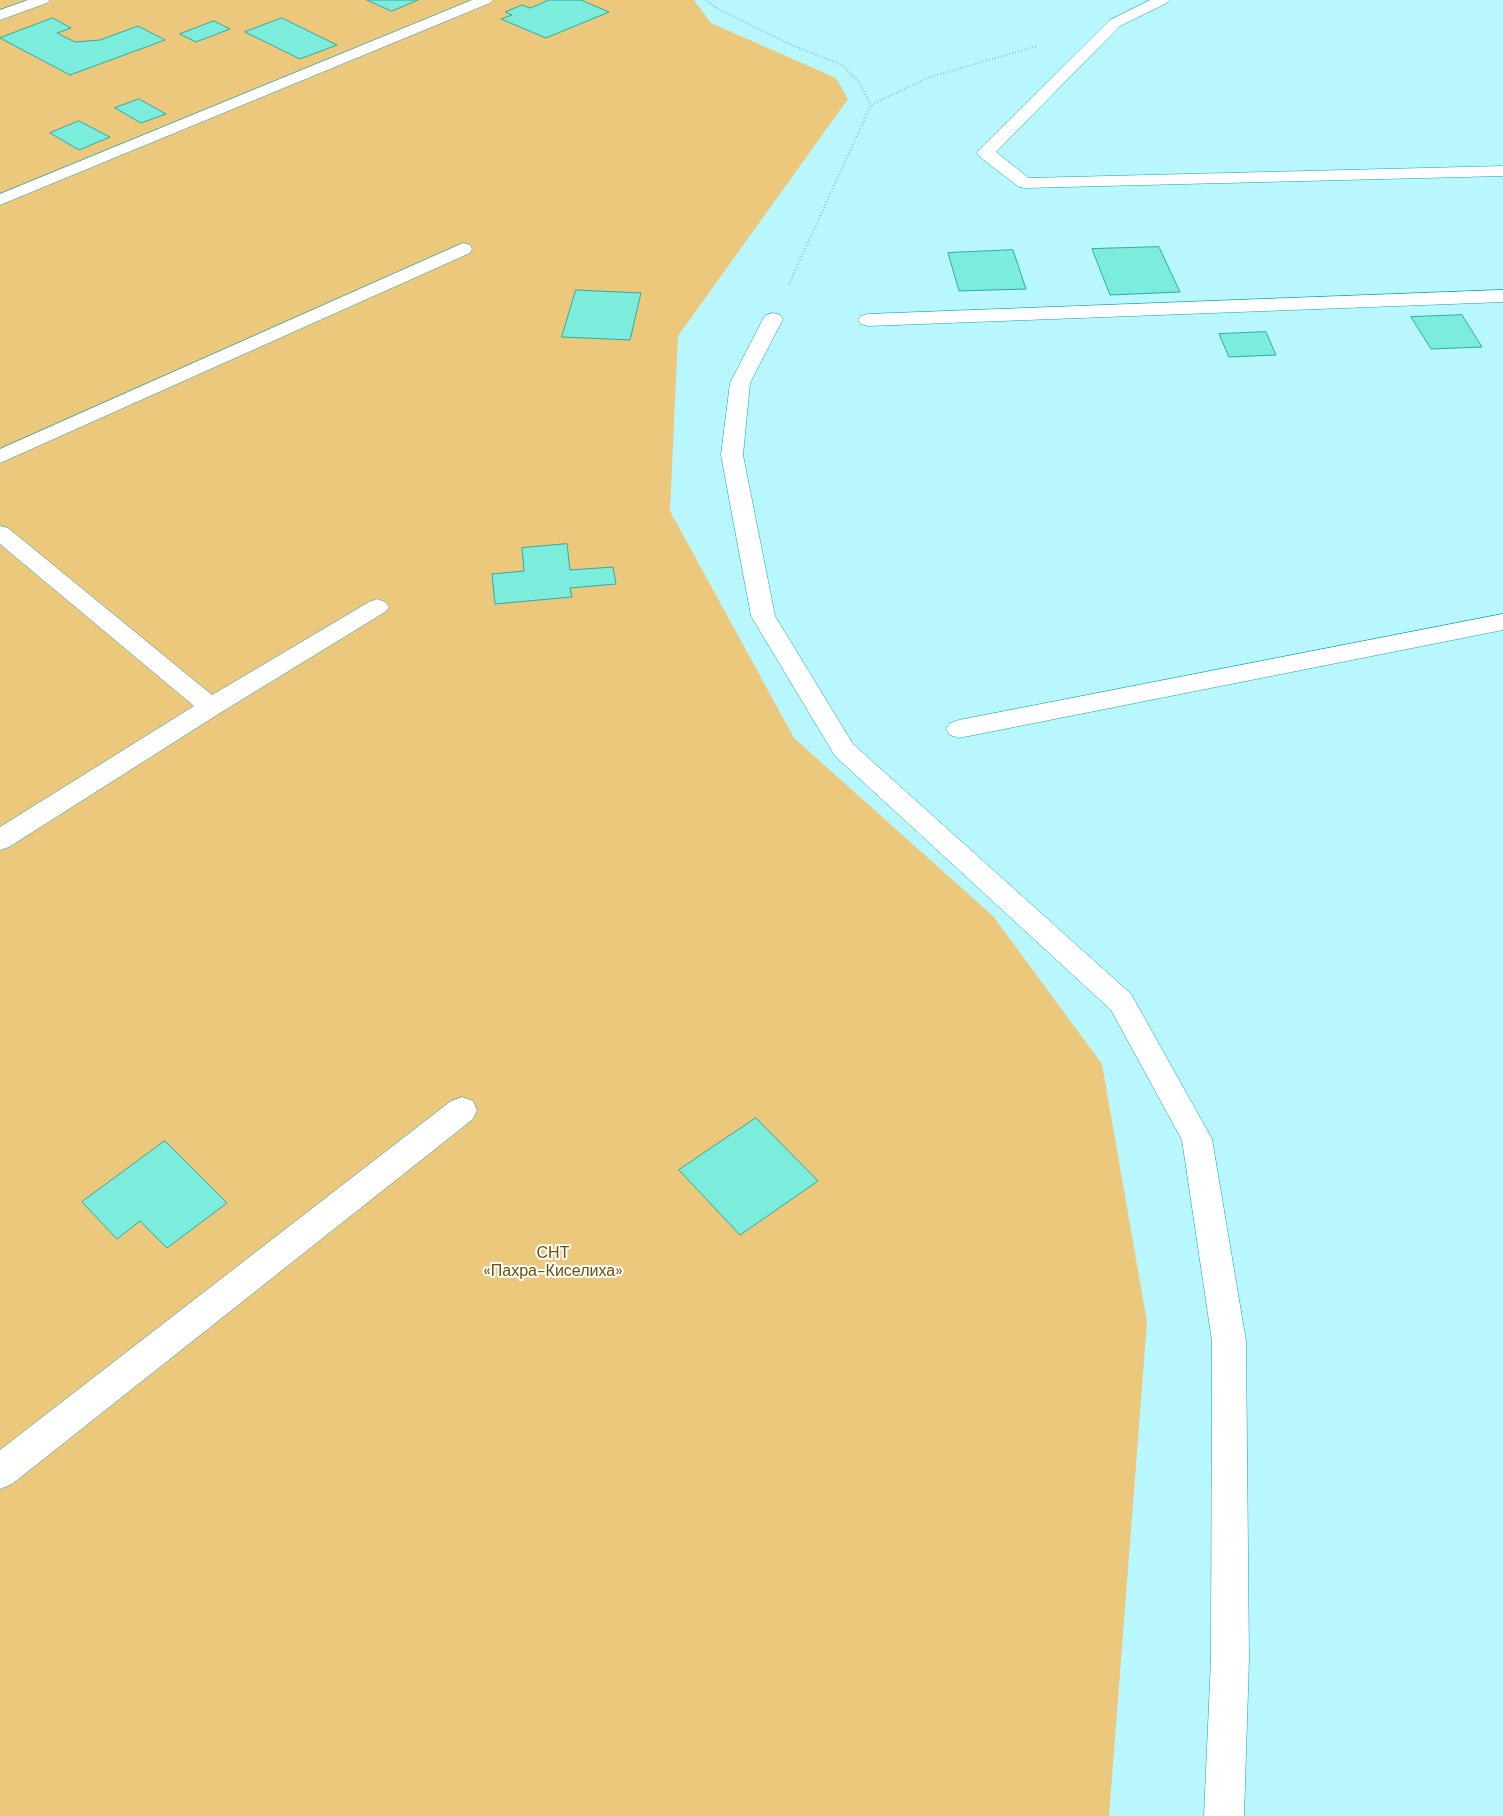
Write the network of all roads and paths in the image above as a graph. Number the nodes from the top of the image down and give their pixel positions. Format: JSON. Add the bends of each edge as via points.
{"nodes":[{"id":1,"x":42,"y":0,"type":"edge"},
{"id":2,"x":485,"y":0,"type":"edge"},
{"id":3,"x":706,"y":0,"type":"edge"},
{"id":4,"x":1162,"y":0,"type":"edge"},
{"id":5,"x":0,"y":15,"type":"edge"},
{"id":6,"x":1040,"y":45,"type":"dead end"},
{"id":7,"x":871,"y":105,"type":"junction"},
{"id":8,"x":1503,"y":170,"type":"edge"},
{"id":9,"x":0,"y":200,"type":"edge"},
{"id":10,"x":463,"y":249,"type":"dead end"},
{"id":11,"x":1503,"y":296,"type":"edge"},
{"id":12,"x":773,"y":319,"type":"joint"},
{"id":13,"x":868,"y":320,"type":"dead end"},
{"id":14,"x":0,"y":457,"type":"edge"},
{"id":15,"x":0,"y":533,"type":"edge"},
{"id":16,"x":377,"y":606,"type":"dead end"},
{"id":17,"x":1503,"y":622,"type":"edge"},
{"id":18,"x":211,"y":707,"type":"junction"},
{"id":19,"x":959,"y":729,"type":"dead end"},
{"id":20,"x":0,"y":840,"type":"edge"},
{"id":21,"x":462,"y":1110,"type":"dead end"},
{"id":22,"x":0,"y":1472,"type":"edge"},
{"id":23,"x":1224,"y":1816,"type":"edge"}],
"edges":[{"from":1,"to":5,"type":"street"},
{"from":2,"to":9,"type":"street"},
{"from":3,"to":7,"type":"path","via":[[794,46],[842,65],[859,82]]},
{"from":4,"to":8,"type":"street","via":[[1114,23],[986,153],[1025,183]]},
{"from":6,"to":7,"type":"path","via":[[927,78]]},
{"from":7,"to":12,"type":"path"},
{"from":10,"to":14,"type":"street"},
{"from":11,"to":13,"type":"street"},
{"from":12,"to":23,"type":"street","via":[[740,384],[732,455],[763,616],[844,750],[1122,1002],[1197,1139],[1229,1340],[1230,1659]]},
{"from":15,"to":18,"type":"street"},
{"from":16,"to":18,"type":"street"},
{"from":17,"to":19,"type":"street"},
{"from":18,"to":20,"type":"street"},
{"from":21,"to":22,"type":"street"}]}
